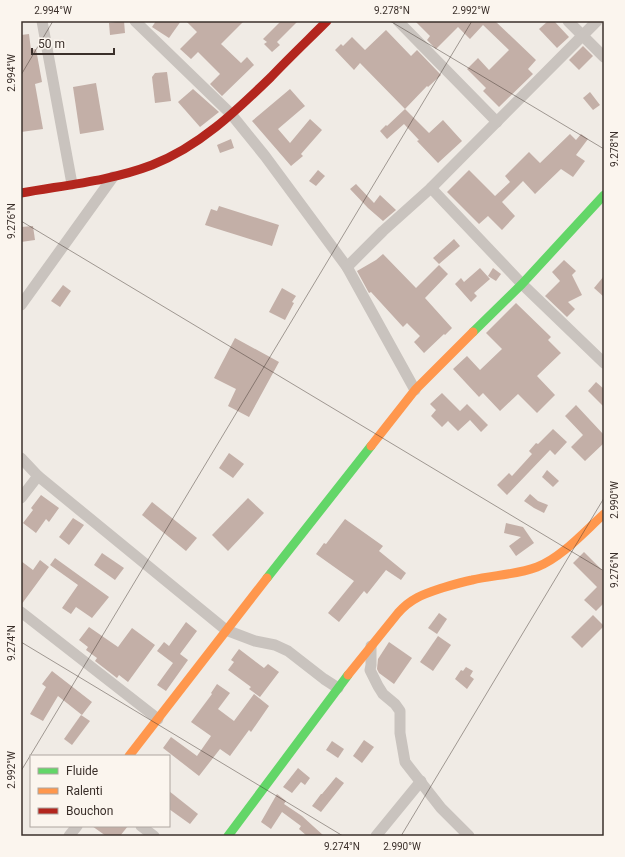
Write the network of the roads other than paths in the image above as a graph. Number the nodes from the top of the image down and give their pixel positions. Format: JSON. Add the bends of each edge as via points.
{"nodes":[{"id":1,"x":42,"y":21,"type":"edge"},
{"id":2,"x":328,"y":21,"type":"edge"},
{"id":3,"x":398,"y":21,"type":"edge"},
{"id":4,"x":568,"y":21,"type":"edge"},
{"id":5,"x":597,"y":21,"type":"edge"},
{"id":6,"x":139,"y":22,"type":"edge"},
{"id":7,"x":582,"y":35,"type":"junction"},
{"id":8,"x":604,"y":57,"type":"edge"},
{"id":9,"x":231,"y":114,"type":"junction"},
{"id":10,"x":497,"y":122,"type":"junction"},
{"id":11,"x":113,"y":176,"type":"junction"},
{"id":12,"x":72,"y":184,"type":"junction"},
{"id":13,"x":431,"y":188,"type":"junction"},
{"id":14,"x":21,"y":193,"type":"edge"},
{"id":15,"x":604,"y":195,"type":"edge"},
{"id":16,"x":347,"y":267,"type":"junction"},
{"id":17,"x":522,"y":284,"type":"junction"},
{"id":18,"x":21,"y":305,"type":"edge"},
{"id":19,"x":604,"y":363,"type":"edge"},
{"id":20,"x":415,"y":390,"type":"junction"},
{"id":21,"x":21,"y":458,"type":"edge"},
{"id":22,"x":38,"y":476,"type":"junction"},
{"id":23,"x":21,"y":498,"type":"edge"},
{"id":24,"x":604,"y":514,"type":"edge"},
{"id":25,"x":21,"y":612,"type":"edge"},
{"id":26,"x":226,"y":630,"type":"junction"},
{"id":27,"x":371,"y":646,"type":"junction"},
{"id":28,"x":338,"y":688,"type":"junction"},
{"id":29,"x":158,"y":719,"type":"junction"},
{"id":30,"x":130,"y":755,"type":"edge"},
{"id":31,"x":421,"y":781,"type":"junction"},
{"id":32,"x":75,"y":827,"type":"edge"},
{"id":33,"x":142,"y":827,"type":"edge"},
{"id":34,"x":69,"y":836,"type":"edge"},
{"id":35,"x":154,"y":836,"type":"edge"},
{"id":36,"x":228,"y":836,"type":"edge"},
{"id":37,"x":376,"y":836,"type":"edge"},
{"id":38,"x":469,"y":836,"type":"edge"}],
"edges":[{"from":1,"to":12,"type":"street"},
{"from":2,"to":9,"type":"street"},
{"from":3,"to":10,"type":"street"},
{"from":4,"to":7,"type":"street"},
{"from":5,"to":7,"type":"street"},
{"from":6,"to":9,"type":"street"},
{"from":7,"to":8,"type":"street"},
{"from":7,"to":10,"type":"street"},
{"from":9,"to":11,"type":"street","via":[[185,149],[152,165]]},
{"from":9,"to":16,"type":"street"},
{"from":10,"to":13,"type":"street"},
{"from":11,"to":12,"type":"street"},
{"from":11,"to":18,"type":"street"},
{"from":12,"to":14,"type":"street"},
{"from":13,"to":16,"type":"street"},
{"from":13,"to":17,"type":"street"},
{"from":15,"to":17,"type":"street"},
{"from":16,"to":20,"type":"street"},
{"from":17,"to":19,"type":"street"},
{"from":17,"to":20,"type":"street"},
{"from":20,"to":26,"type":"street"},
{"from":21,"to":22,"type":"street"},
{"from":22,"to":23,"type":"street"},
{"from":22,"to":26,"type":"street"},
{"from":24,"to":27,"type":"street","via":[[566,549],[539,566],[470,580],[415,598],[398,613]]},
{"from":25,"to":29,"type":"street"},
{"from":26,"to":28,"type":"street","via":[[288,651]]},
{"from":26,"to":29,"type":"street"},
{"from":27,"to":28,"type":"street"},
{"from":27,"to":31,"type":"street","via":[[370,670],[378,686],[400,711],[400,733],[405,762]]},
{"from":28,"to":36,"type":"street"},
{"from":29,"to":30,"type":"street"},
{"from":31,"to":37,"type":"street"},
{"from":31,"to":38,"type":"street","via":[[441,808]]},
{"from":32,"to":34,"type":"street"},
{"from":33,"to":35,"type":"street"}]}
